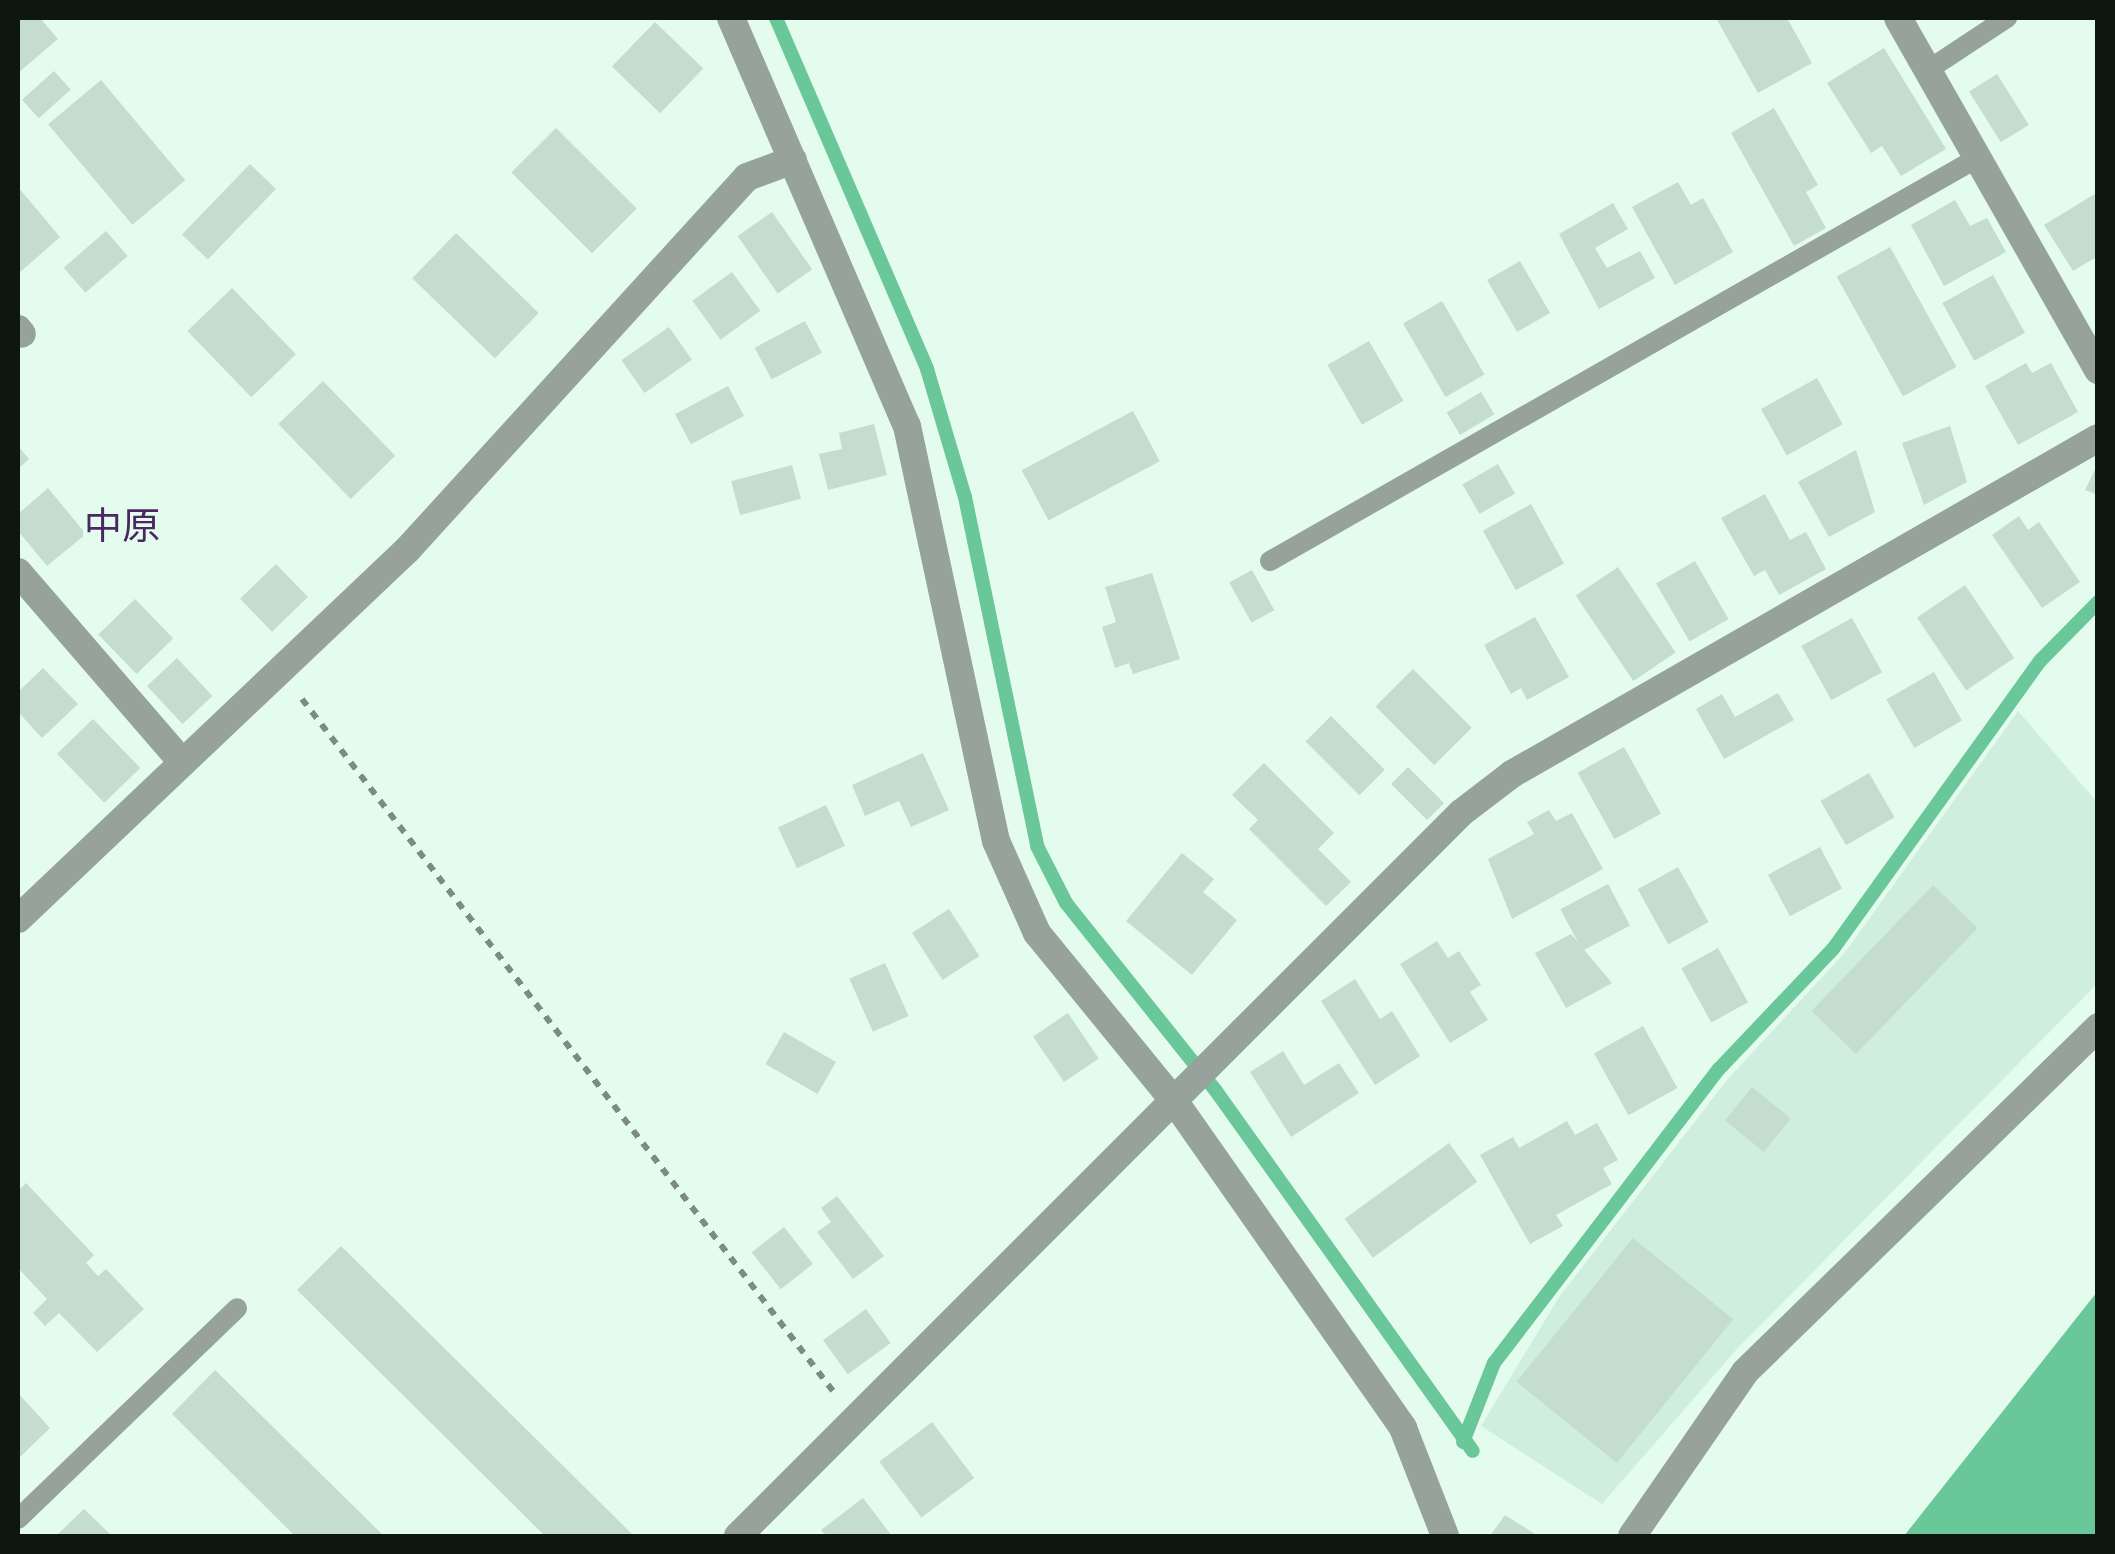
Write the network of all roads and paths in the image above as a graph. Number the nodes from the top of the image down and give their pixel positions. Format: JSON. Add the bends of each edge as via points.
{"nodes":[{"id":1,"x":732,"y":18,"type":"edge"},
{"id":2,"x":1898,"y":18,"type":"edge"},
{"id":3,"x":2007,"y":18,"type":"edge"},
{"id":4,"x":1928,"y":70,"type":"junction"},
{"id":5,"x":1978,"y":158,"type":"junction"},
{"id":6,"x":793,"y":160,"type":"junction"},
{"id":7,"x":2098,"y":370,"type":"edge"},
{"id":8,"x":2098,"y":438,"type":"edge"},
{"id":9,"x":1270,"y":561,"type":"dead end"},
{"id":10,"x":18,"y":572,"type":"edge"},
{"id":11,"x":280,"y":672,"type":"junction"},
{"id":12,"x":182,"y":762,"type":"junction"},
{"id":13,"x":18,"y":918,"type":"edge"},
{"id":14,"x":2098,"y":1028,"type":"edge"},
{"id":15,"x":1175,"y":1102,"type":"junction"},
{"id":16,"x":237,"y":1308,"type":"dead end"},
{"id":17,"x":855,"y":1420,"type":"junction"},
{"id":18,"x":18,"y":1519,"type":"edge"},
{"id":19,"x":738,"y":1536,"type":"edge"},
{"id":20,"x":1444,"y":1536,"type":"edge"},
{"id":21,"x":1632,"y":1536,"type":"edge"}],
"edges":[{"from":1,"to":6,"type":"street"},
{"from":2,"to":4,"type":"street"},
{"from":3,"to":4,"type":"lane"},
{"from":4,"to":5,"type":"street"},
{"from":5,"to":7,"type":"street"},
{"from":5,"to":9,"type":"lane"},
{"from":6,"to":11,"type":"street","via":[[747,177],[408,550]]},
{"from":6,"to":15,"type":"street","via":[[906,426],[996,840],[1037,934]]},
{"from":8,"to":15,"type":"street","via":[[1512,774],[1461,813]]},
{"from":10,"to":12,"type":"street"},
{"from":11,"to":12,"type":"street"},
{"from":11,"to":17,"type":"path"},
{"from":12,"to":13,"type":"street"},
{"from":14,"to":21,"type":"street","via":[[1745,1372]]},
{"from":15,"to":17,"type":"street"},
{"from":15,"to":20,"type":"street","via":[[1403,1428]]},
{"from":16,"to":18,"type":"lane"},
{"from":17,"to":19,"type":"street"}]}
